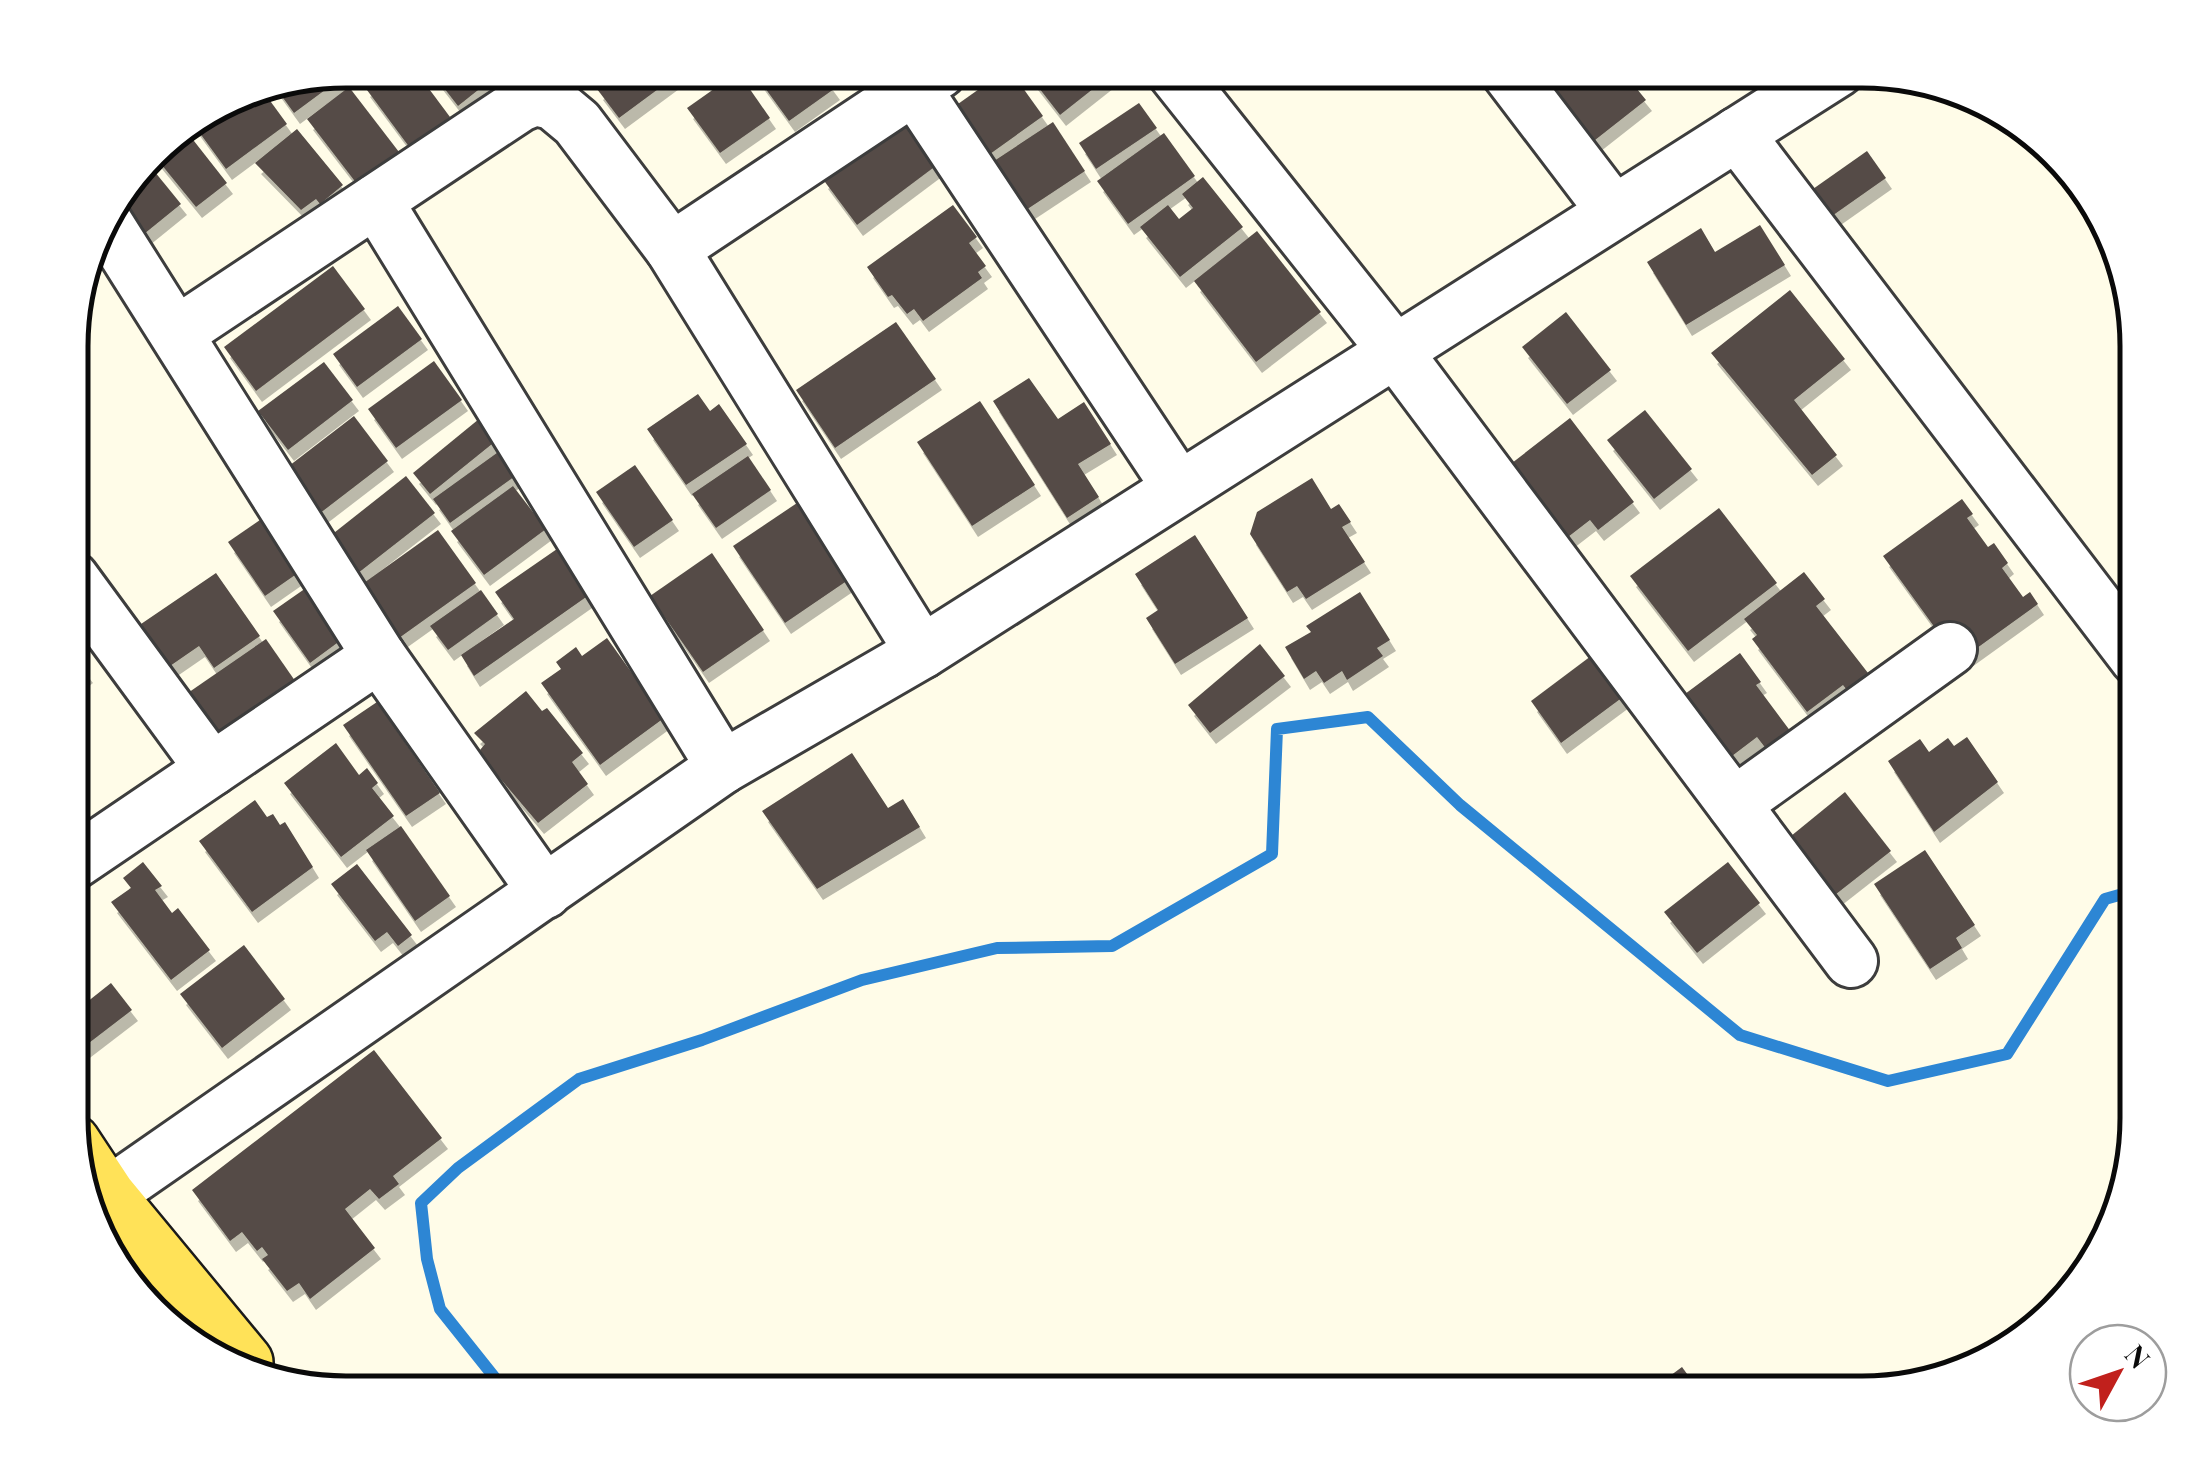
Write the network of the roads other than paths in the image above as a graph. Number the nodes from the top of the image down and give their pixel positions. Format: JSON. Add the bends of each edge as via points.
{"nodes":[{"id":1,"x":914,"y":88,"type":"edge"},
{"id":2,"x":934,"y":88,"type":"edge"},
{"id":3,"x":1186,"y":88,"type":"edge"},
{"id":4,"x":1520,"y":88,"type":"edge"},
{"id":5,"x":1810,"y":88,"type":"edge"},
{"id":6,"x":1738,"y":134,"type":"junction"},
{"id":7,"x":376,"y":201,"type":"junction"},
{"id":8,"x":1614,"y":212,"type":"junction"},
{"id":9,"x":113,"y":235,"type":"edge"},
{"id":10,"x":672,"y":249,"type":"junction"},
{"id":11,"x":177,"y":333,"type":"junction"},
{"id":12,"x":1395,"y":351,"type":"junction"},
{"id":13,"x":1179,"y":488,"type":"junction"},
{"id":14,"x":88,"y":600,"type":"edge"},
{"id":15,"x":2120,"y":635,"type":"edge"},
{"id":16,"x":1950,"y":649,"type":"dead end"},
{"id":17,"x":922,"y":652,"type":"junction"},
{"id":18,"x":379,"y":656,"type":"junction"},
{"id":19,"x":723,"y":766,"type":"junction"},
{"id":20,"x":212,"y":769,"type":"junction"},
{"id":21,"x":1734,"y":804,"type":"junction"},
{"id":22,"x":88,"y":853,"type":"edge"},
{"id":23,"x":545,"y":892,"type":"junction"},
{"id":24,"x":1852,"y":961,"type":"dead end"},
{"id":25,"x":94,"y":1175,"type":"edge"},
{"id":26,"x":107,"y":1195,"type":"junction"},
{"id":27,"x":235,"y":1350,"type":"edge"}],
"edges":[{"from":1,"to":10,"type":"street"},
{"from":2,"to":13,"type":"street"},
{"from":3,"to":12,"type":"street"},
{"from":4,"to":8,"type":"street"},
{"from":5,"to":6,"type":"street"},
{"from":6,"to":8,"type":"street"},
{"from":6,"to":15,"type":"street"},
{"from":7,"to":10,"type":"street","via":[[520,105],[544,100],[578,123]]},
{"from":7,"to":11,"type":"street"},
{"from":7,"to":19,"type":"street"},
{"from":8,"to":12,"type":"street"},
{"from":9,"to":11,"type":"street"},
{"from":10,"to":17,"type":"street"},
{"from":11,"to":18,"type":"street"},
{"from":12,"to":13,"type":"street"},
{"from":12,"to":21,"type":"street"},
{"from":13,"to":17,"type":"street"},
{"from":14,"to":20,"type":"street"},
{"from":16,"to":21,"type":"street"},
{"from":17,"to":19,"type":"street"},
{"from":18,"to":20,"type":"street"},
{"from":18,"to":23,"type":"street"},
{"from":19,"to":23,"type":"street"},
{"from":20,"to":22,"type":"street"},
{"from":21,"to":24,"type":"street"},
{"from":23,"to":26,"type":"street"},
{"from":25,"to":26,"type":"main road"},
{"from":26,"to":27,"type":"main road"}]}
